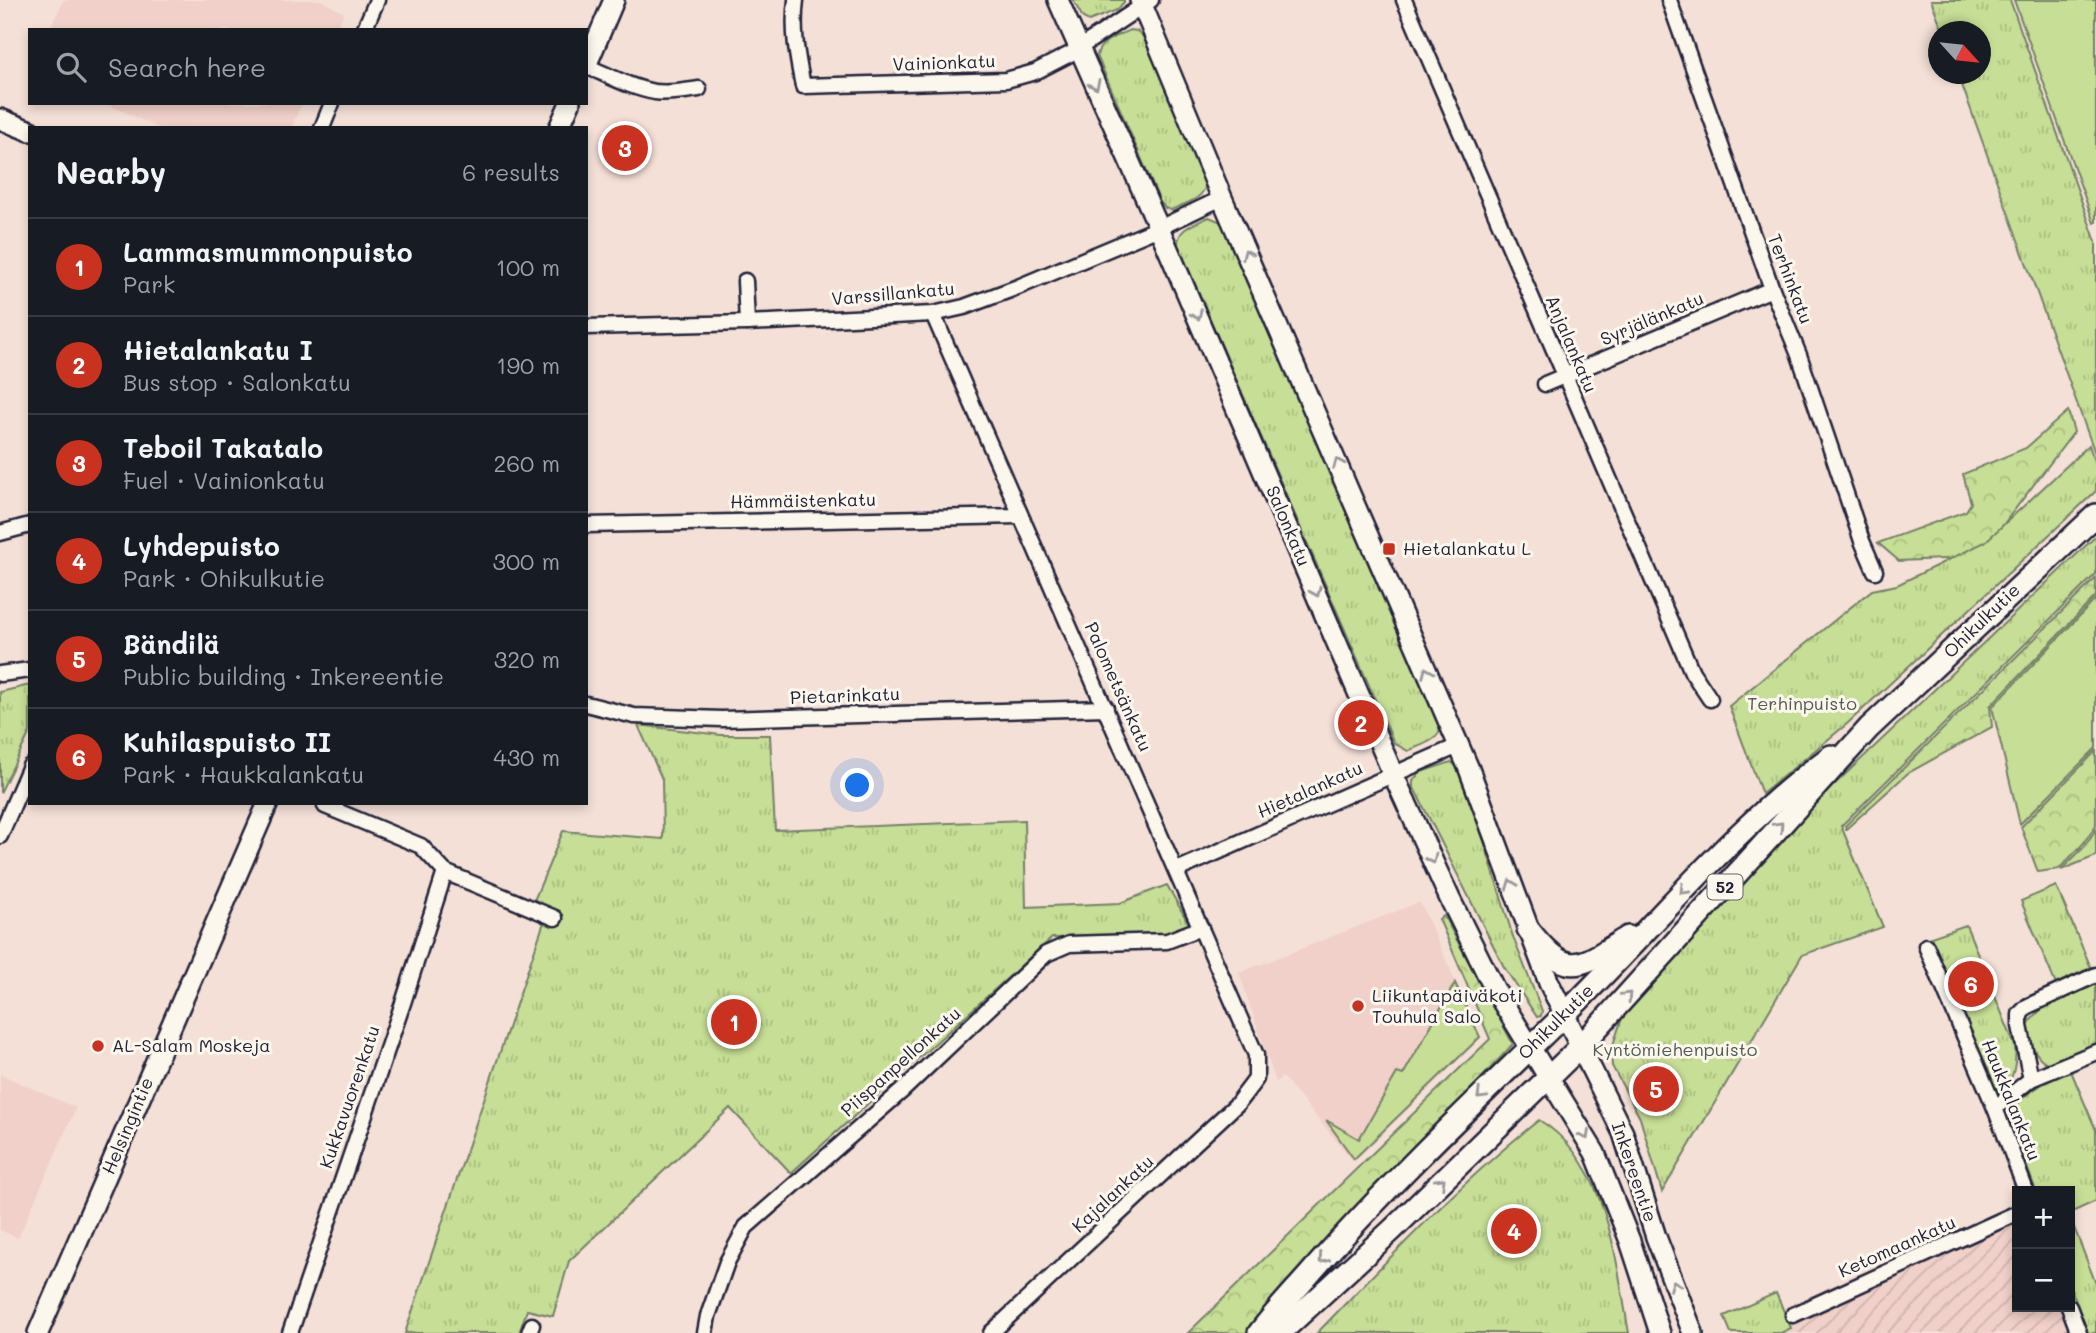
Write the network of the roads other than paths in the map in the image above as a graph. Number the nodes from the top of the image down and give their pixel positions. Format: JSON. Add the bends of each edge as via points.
{"nodes":[{"id":1,"x":377,"y":0,"type":"edge"},
{"id":2,"x":614,"y":0,"type":"edge"},
{"id":3,"x":796,"y":0,"type":"edge"},
{"id":4,"x":1058,"y":0,"type":"edge"},
{"id":5,"x":1404,"y":0,"type":"edge"},
{"id":6,"x":1669,"y":0,"type":"edge"},
{"id":7,"x":1144,"y":2,"type":"edge"},
{"id":8,"x":365,"y":28,"type":"edge"},
{"id":9,"x":1078,"y":47,"type":"junction"},
{"id":10,"x":588,"y":61,"type":"edge"},
{"id":11,"x":588,"y":67,"type":"edge"},
{"id":12,"x":699,"y":89,"type":"dead end"},
{"id":13,"x":331,"y":105,"type":"edge"},
{"id":14,"x":569,"y":105,"type":"edge"},
{"id":15,"x":0,"y":119,"type":"edge"},
{"id":16,"x":323,"y":126,"type":"edge"},
{"id":17,"x":560,"y":126,"type":"edge"},
{"id":18,"x":28,"y":130,"type":"edge"},
{"id":19,"x":1222,"y":198,"type":"junction"},
{"id":20,"x":1159,"y":228,"type":"junction"},
{"id":21,"x":745,"y":281,"type":"dead end"},
{"id":22,"x":1772,"y":289,"type":"junction"},
{"id":23,"x":933,"y":314,"type":"junction"},
{"id":24,"x":747,"y":323,"type":"junction"},
{"id":25,"x":588,"y":327,"type":"edge"},
{"id":26,"x":1563,"y":377,"type":"junction"},
{"id":27,"x":1545,"y":384,"type":"dead end"},
{"id":28,"x":2096,"y":515,"type":"edge"},
{"id":29,"x":1020,"y":516,"type":"junction"},
{"id":30,"x":588,"y":525,"type":"edge"},
{"id":31,"x":28,"y":526,"type":"edge"},
{"id":32,"x":0,"y":533,"type":"edge"},
{"id":33,"x":1875,"y":571,"type":"dead end"},
{"id":34,"x":28,"y":670,"type":"edge"},
{"id":35,"x":0,"y":674,"type":"edge"},
{"id":36,"x":1710,"y":699,"type":"dead end"},
{"id":37,"x":588,"y":704,"type":"edge"},
{"id":38,"x":1106,"y":708,"type":"junction"},
{"id":39,"x":1869,"y":728,"type":"junction"},
{"id":40,"x":1458,"y":746,"type":"junction"},
{"id":41,"x":28,"y":771,"type":"edge"},
{"id":42,"x":1393,"y":774,"type":"junction"},
{"id":43,"x":267,"y":805,"type":"edge"},
{"id":44,"x":325,"y":806,"type":"dead end"},
{"id":45,"x":0,"y":836,"type":"edge"},
{"id":46,"x":1177,"y":870,"type":"junction"},
{"id":47,"x":445,"y":872,"type":"junction"},
{"id":48,"x":555,"y":918,"type":"dead end"},
{"id":49,"x":1653,"y":920,"type":"junction"},
{"id":50,"x":1201,"y":928,"type":"junction"},
{"id":51,"x":1528,"y":929,"type":"junction"},
{"id":52,"x":1926,"y":946,"type":"dead end"},
{"id":53,"x":2096,"y":975,"type":"edge"},
{"id":54,"x":1564,"y":1015,"type":"junction"},
{"id":55,"x":1581,"y":1046,"type":"junction"},
{"id":56,"x":1530,"y":1047,"type":"junction"},
{"id":57,"x":2096,"y":1052,"type":"edge"},
{"id":58,"x":1549,"y":1077,"type":"junction"},
{"id":59,"x":1256,"y":1079,"type":"joint"},
{"id":60,"x":2031,"y":1079,"type":"junction"},
{"id":61,"x":1996,"y":1108,"type":"junction"},
{"id":62,"x":2024,"y":1186,"type":"edge"},
{"id":63,"x":2012,"y":1215,"type":"edge"},
{"id":64,"x":2071,"y":1312,"type":"edge"},
{"id":65,"x":1793,"y":1315,"type":"dead end"},
{"id":66,"x":38,"y":1333,"type":"edge"},
{"id":67,"x":290,"y":1333,"type":"edge"},
{"id":68,"x":705,"y":1333,"type":"edge"},
{"id":69,"x":991,"y":1333,"type":"edge"},
{"id":70,"x":1259,"y":1333,"type":"edge"},
{"id":71,"x":1280,"y":1333,"type":"edge"},
{"id":72,"x":1660,"y":1333,"type":"edge"},
{"id":73,"x":1693,"y":1333,"type":"edge"},
{"id":74,"x":2079,"y":1333,"type":"edge"}],
"edges":[{"from":1,"to":8,"type":"street"},
{"from":2,"to":10,"type":"main road"},
{"from":3,"to":9,"type":"street","name":"Vainionkatu","via":[[793,20],[803,86],[1006,80],[1035,72]]},
{"from":4,"to":9,"type":"main road","name":"Salonkatu"},
{"from":5,"to":26,"type":"street","name":"Anjalankatu"},
{"from":6,"to":22,"type":"street","name":"Terhinkatu"},
{"from":7,"to":9,"type":"street","name":"Vainionkatu"},
{"from":7,"to":19,"type":"main road"},
{"from":9,"to":20,"type":"main road","name":"Salonkatu","one_way":true},
{"from":11,"to":12,"type":"street","via":[[656,92]]},
{"from":13,"to":16,"type":"street"},
{"from":14,"to":17,"type":"main road"},
{"from":15,"to":18,"type":"main road"},
{"from":19,"to":20,"type":"street","name":"Varssillankatu"},
{"from":40,"to":19,"type":"main road","one_way":true},
{"from":20,"to":23,"type":"street","name":"Varssillankatu","via":[[1018,287]]},
{"from":20,"to":42,"type":"main road","name":"Salonkatu","one_way":true},
{"from":21,"to":24,"type":"street"},
{"from":22,"to":26,"type":"street","name":"Syrjälänkatu"},
{"from":22,"to":33,"type":"street","name":"Terhinkatu"},
{"from":23,"to":24,"type":"street","name":"Varssillankatu"},
{"from":23,"to":29,"type":"street","name":"Palometsänkatu"},
{"from":24,"to":25,"type":"street","name":"Varssillankatu"},
{"from":26,"to":27,"type":"street","name":"Syrjälänkatu"},
{"from":26,"to":36,"type":"street","name":"Anjalankatu","via":[[1692,672]]},
{"from":28,"to":39,"type":"main road","name":"Ohikulkutie","number":"52"},
{"from":29,"to":30,"type":"street","name":"Hämmäistenkatu"},
{"from":29,"to":38,"type":"street","name":"Palometsänkatu"},
{"from":31,"to":32,"type":"street"},
{"from":34,"to":35,"type":"street"},
{"from":37,"to":38,"type":"street","name":"Pietarinkatu","via":[[634,716],[722,719]]},
{"from":38,"to":46,"type":"street","name":"Palometsänkatu"},
{"from":39,"to":49,"type":"main road","name":"Ohikulkutie","number":"52","one_way":true,"via":[[1749,824]]},
{"from":55,"to":39,"type":"main road","name":"Ohikulkutie","number":"52","one_way":true},
{"from":40,"to":42,"type":"street","name":"Hietalankatu"},
{"from":51,"to":40,"type":"main road","one_way":true},
{"from":41,"to":45,"type":"street"},
{"from":42,"to":46,"type":"street","name":"Hietalankatu"},
{"from":42,"to":56,"type":"main road","name":"Salonkatu","one_way":true,"via":[[1477,954]]},
{"from":43,"to":66,"type":"main road","name":"Helsingintie"},
{"from":44,"to":47,"type":"street","via":[[421,846]]},
{"from":46,"to":50,"type":"street","name":"Palometsänkatu"},
{"from":47,"to":48,"type":"street"},
{"from":47,"to":67,"type":"street","name":"Kukkavuorenkatu"},
{"from":49,"to":51,"type":"main road","via":[[1578,965],[1555,960]]},
{"from":49,"to":54,"type":"main road","name":"Ohikulkutie","number":"52"},
{"from":50,"to":59,"type":"street","name":"Palometsänkatu","via":[[1256,1055]]},
{"from":50,"to":68,"type":"street","name":"Piispanpellonkatu","via":[[1167,941],[1069,944],[1046,954],[902,1090],[746,1227],[727,1262]]},
{"from":51,"to":54,"type":"main road"},
{"from":52,"to":61,"type":"street","name":"Haukkalankatu"},
{"from":53,"to":60,"type":"street","via":[[2020,1014]]},
{"from":54,"to":55,"type":"main road","name":"Inkereentie"},
{"from":54,"to":56,"type":"main road","name":"Ohikulkutie","number":"52"},
{"from":55,"to":58,"type":"main road","name":"Ohikulkutie","number":"52"},
{"from":73,"to":55,"type":"main road","name":"Inkereentie","one_way":true,"via":[[1623,1133]]},
{"from":56,"to":58,"type":"main road","name":"Inkereentie"},
{"from":56,"to":70,"type":"main road","name":"Ohikulkutie","number":"52","one_way":true,"via":[[1370,1207]]},
{"from":57,"to":60,"type":"street"},
{"from":71,"to":58,"type":"main road","name":"Ohikulkutie","number":"52","one_way":true},
{"from":58,"to":72,"type":"main road","name":"Inkereentie","one_way":true,"via":[[1595,1153]]},
{"from":59,"to":69,"type":"street","name":"Kajalankatu","via":[[1237,1104]]},
{"from":60,"to":61,"type":"street"},
{"from":61,"to":62,"type":"street","name":"Haukkalankatu"},
{"from":63,"to":65,"type":"street","name":"Ketomaankatu"},
{"from":64,"to":74,"type":"street"}]}
